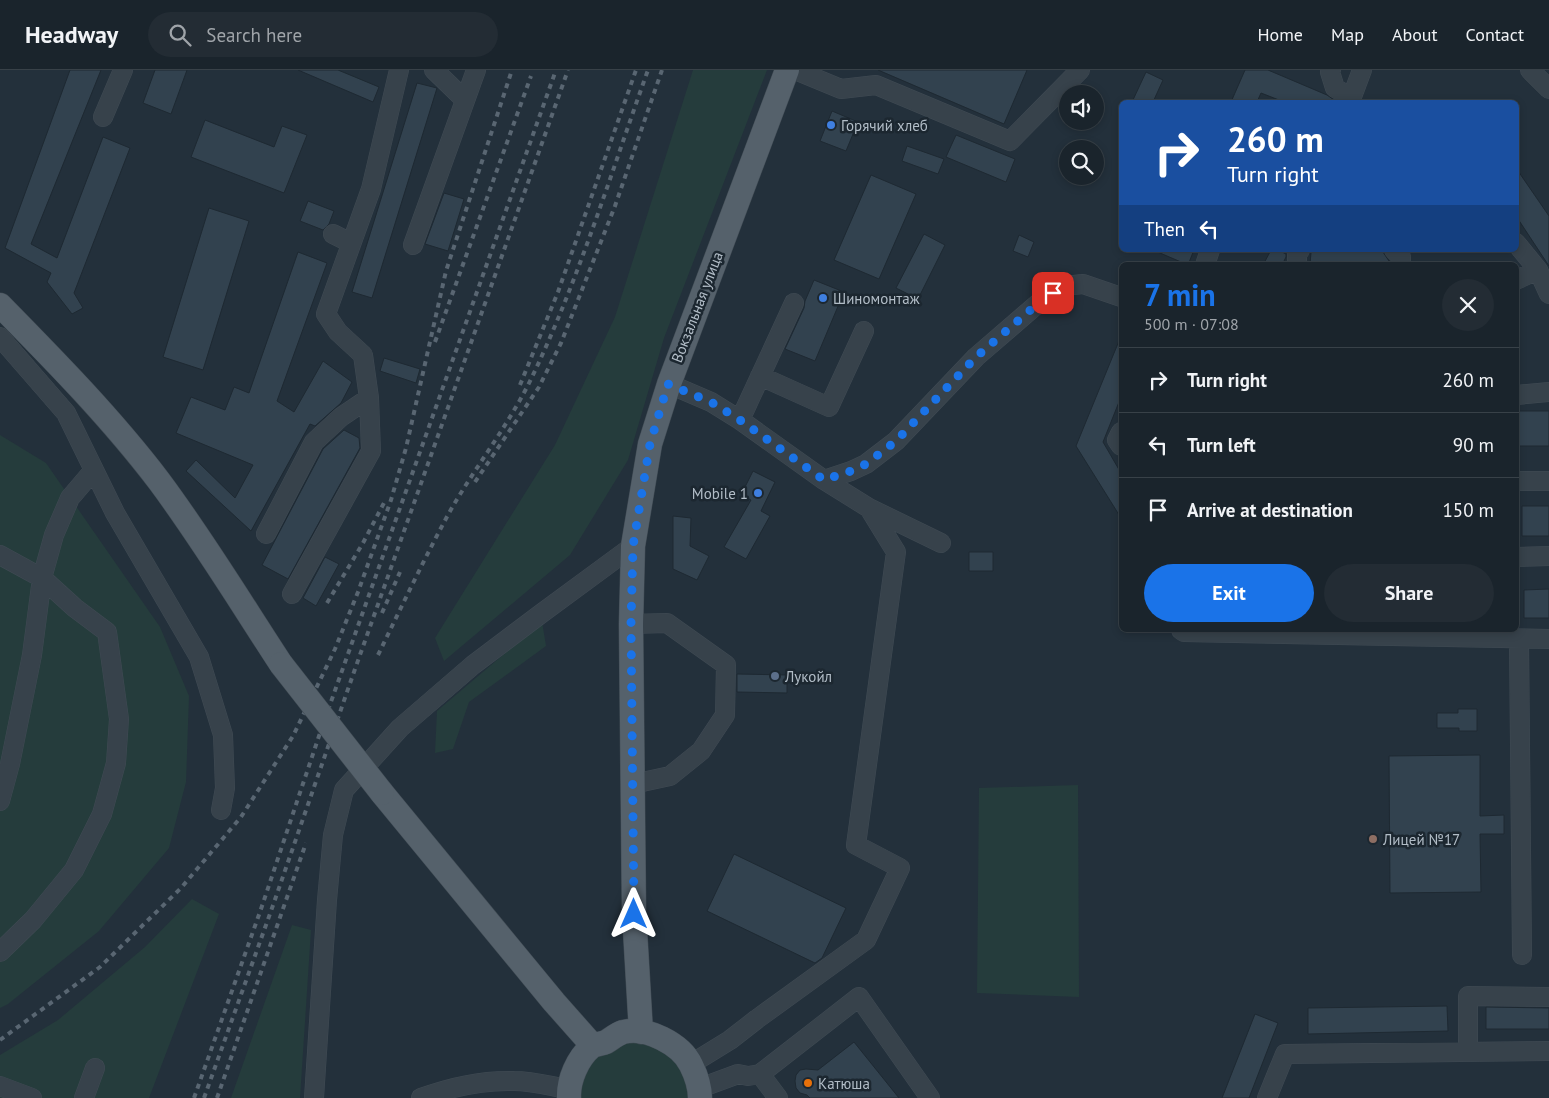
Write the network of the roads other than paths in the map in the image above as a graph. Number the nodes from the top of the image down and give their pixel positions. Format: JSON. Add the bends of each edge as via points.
{"nodes":[{"id":1,"x":123,"y":70,"type":"edge"},
{"id":2,"x":434,"y":70,"type":"edge"},
{"id":3,"x":476,"y":70,"type":"edge"},
{"id":4,"x":787,"y":70,"type":"edge"},
{"id":5,"x":795,"y":70,"type":"edge"},
{"id":6,"x":1080,"y":70,"type":"edge"},
{"id":7,"x":1331,"y":70,"type":"edge"},
{"id":8,"x":1362,"y":70,"type":"edge"},
{"id":9,"x":1530,"y":70,"type":"edge"},
{"id":10,"x":393,"y":72,"type":"edge"},
{"id":11,"x":879,"y":78,"type":"edge"},
{"id":12,"x":1549,"y":89,"type":"edge"},
{"id":13,"x":465,"y":100,"type":"junction"},
{"id":14,"x":1351,"y":100,"type":"edge"},
{"id":15,"x":104,"y":117,"type":"dead end"},
{"id":16,"x":333,"y":234,"type":"dead end"},
{"id":17,"x":351,"y":242,"type":"junction"},
{"id":18,"x":413,"y":244,"type":"dead end"},
{"id":19,"x":1519,"y":247,"type":"edge"},
{"id":20,"x":1538,"y":270,"type":"junction"},
{"id":21,"x":1519,"y":279,"type":"edge"},
{"id":22,"x":1549,"y":294,"type":"edge"},
{"id":23,"x":1119,"y":296,"type":"edge"},
{"id":24,"x":794,"y":303,"type":"dead end"},
{"id":25,"x":0,"y":304,"type":"edge"},
{"id":26,"x":864,"y":331,"type":"dead end"},
{"id":27,"x":0,"y":337,"type":"edge"},
{"id":28,"x":760,"y":376,"type":"junction"},
{"id":29,"x":668,"y":384,"type":"junction"},
{"id":30,"x":1549,"y":392,"type":"edge"},
{"id":31,"x":1519,"y":395,"type":"edge"},
{"id":32,"x":369,"y":398,"type":"junction"},
{"id":33,"x":740,"y":420,"type":"junction"},
{"id":34,"x":93,"y":471,"type":"junction"},
{"id":35,"x":824,"y":480,"type":"junction"},
{"id":36,"x":1519,"y":481,"type":"edge"},
{"id":37,"x":1549,"y":481,"type":"edge"},
{"id":38,"x":870,"y":508,"type":"junction"},
{"id":39,"x":266,"y":534,"type":"dead end"},
{"id":40,"x":941,"y":543,"type":"dead end"},
{"id":41,"x":633,"y":546,"type":"junction"},
{"id":42,"x":0,"y":555,"type":"edge"},
{"id":43,"x":1549,"y":556,"type":"edge"},
{"id":44,"x":1519,"y":557,"type":"edge"},
{"id":45,"x":42,"y":578,"type":"junction"},
{"id":46,"x":292,"y":594,"type":"dead end"},
{"id":47,"x":631,"y":624,"type":"junction"},
{"id":48,"x":1380,"y":632,"type":"edge"},
{"id":49,"x":1476,"y":634,"type":"edge"},
{"id":50,"x":1518,"y":639,"type":"junction"},
{"id":51,"x":1549,"y":639,"type":"edge"},
{"id":52,"x":633,"y":784,"type":"junction"},
{"id":53,"x":0,"y":801,"type":"edge"},
{"id":54,"x":221,"y":810,"type":"dead end"},
{"id":55,"x":0,"y":952,"type":"edge"},
{"id":56,"x":1522,"y":955,"type":"dead end"},
{"id":57,"x":1549,"y":997,"type":"edge"},
{"id":58,"x":641,"y":1032,"type":"junction"},
{"id":59,"x":593,"y":1046,"type":"junction"},
{"id":60,"x":1549,"y":1051,"type":"edge"},
{"id":61,"x":1468,"y":1052,"type":"junction"},
{"id":62,"x":691,"y":1064,"type":"junction"},
{"id":63,"x":95,"y":1068,"type":"dead end"},
{"id":64,"x":760,"y":1074,"type":"junction"},
{"id":65,"x":0,"y":1086,"type":"edge"},
{"id":66,"x":569,"y":1093,"type":"edge"},
{"id":67,"x":700,"y":1093,"type":"edge"},
{"id":68,"x":32,"y":1098,"type":"edge"},
{"id":69,"x":84,"y":1098,"type":"edge"},
{"id":70,"x":314,"y":1098,"type":"edge"},
{"id":71,"x":421,"y":1098,"type":"edge"},
{"id":72,"x":778,"y":1098,"type":"edge"},
{"id":73,"x":930,"y":1098,"type":"edge"},
{"id":74,"x":1267,"y":1098,"type":"edge"}],
"edges":[{"from":1,"to":15,"type":"street"},
{"from":2,"to":13,"type":"street"},
{"from":3,"to":13,"type":"street"},
{"from":4,"to":29,"type":"main road","name":"Вокзальная улица"},
{"from":5,"to":11,"type":"street","via":[[841,90]]},
{"from":6,"to":11,"type":"street","via":[[1010,141]]},
{"from":7,"to":14,"type":"street","via":[[1336,88]]},
{"from":8,"to":14,"type":"street"},
{"from":9,"to":12,"type":"street"},
{"from":10,"to":17,"type":"street","via":[[371,189]]},
{"from":13,"to":18,"type":"street"},
{"from":16,"to":17,"type":"street"},
{"from":17,"to":32,"type":"street","via":[[326,314],[338,332],[363,355]]},
{"from":19,"to":20,"type":"street"},
{"from":20,"to":21,"type":"street"},
{"from":20,"to":22,"type":"street"},
{"from":23,"to":35,"type":"street","via":[[1083,284],[1064,286],[1042,300],[976,357],[896,441],[866,464]]},
{"from":24,"to":28,"type":"street"},
{"from":25,"to":59,"type":"main road","bridge":true,"via":[[111,423],[159,482],[281,664],[382,794]]},
{"from":26,"to":28,"type":"street","via":[[829,407]]},
{"from":27,"to":34,"type":"street","via":[[66,413]]},
{"from":28,"to":33,"type":"street"},
{"from":29,"to":33,"type":"street","via":[[711,402]]},
{"from":29,"to":41,"type":"main road","name":"Вокзальная улица","via":[[650,444]]},
{"from":30,"to":31,"type":"street"},
{"from":32,"to":39,"type":"street","via":[[314,442]]},
{"from":32,"to":46,"type":"street","via":[[371,452]]},
{"from":33,"to":35,"type":"street"},
{"from":34,"to":45,"type":"street","via":[[70,498],[54,535]]},
{"from":34,"to":54,"type":"street","via":[[199,657],[223,735],[225,788]]},
{"from":35,"to":38,"type":"street"},
{"from":36,"to":37,"type":"street"},
{"from":38,"to":40,"type":"street"},
{"from":38,"to":62,"type":"street","via":[[896,552],[856,845],[900,868],[866,940],[730,1040]]},
{"from":41,"to":47,"type":"main road","name":"Вокзальная улица"},
{"from":41,"to":70,"type":"street","via":[[473,665],[400,728],[344,790],[333,834]]},
{"from":42,"to":45,"type":"street"},
{"from":43,"to":44,"type":"street"},
{"from":45,"to":53,"type":"street","via":[[32,654]]},
{"from":45,"to":55,"type":"street","via":[[107,632],[119,719],[116,763],[102,814],[74,870],[33,920]]},
{"from":47,"to":52,"type":"main road","name":"Вокзальная улица"},
{"from":47,"to":52,"type":"street","via":[[667,623],[726,665],[725,715],[701,751],[670,776]]},
{"from":48,"to":49,"type":"street"},
{"from":49,"to":50,"type":"street"},
{"from":50,"to":51,"type":"street"},
{"from":50,"to":56,"type":"street"},
{"from":52,"to":58,"type":"main road","name":"Вокзальная улица","via":[[634,914]]},
{"from":57,"to":61,"type":"street","via":[[1468,996]]},
{"from":58,"to":59,"type":"main road","via":[[623,1032]]},
{"from":58,"to":62,"type":"main road","via":[[657,1035],[676,1047]]},
{"from":59,"to":66,"type":"main road","via":[[579,1060]]},
{"from":60,"to":61,"type":"street"},
{"from":61,"to":74,"type":"street","via":[[1285,1054]]},
{"from":62,"to":67,"type":"main road"},
{"from":63,"to":69,"type":"street"},
{"from":64,"to":67,"type":"street","via":[[738,1074]]},
{"from":64,"to":72,"type":"street"},
{"from":64,"to":73,"type":"street","via":[[859,997]]},
{"from":65,"to":68,"type":"street"},
{"from":66,"to":71,"type":"street","via":[[515,1081],[480,1082]]}]}
